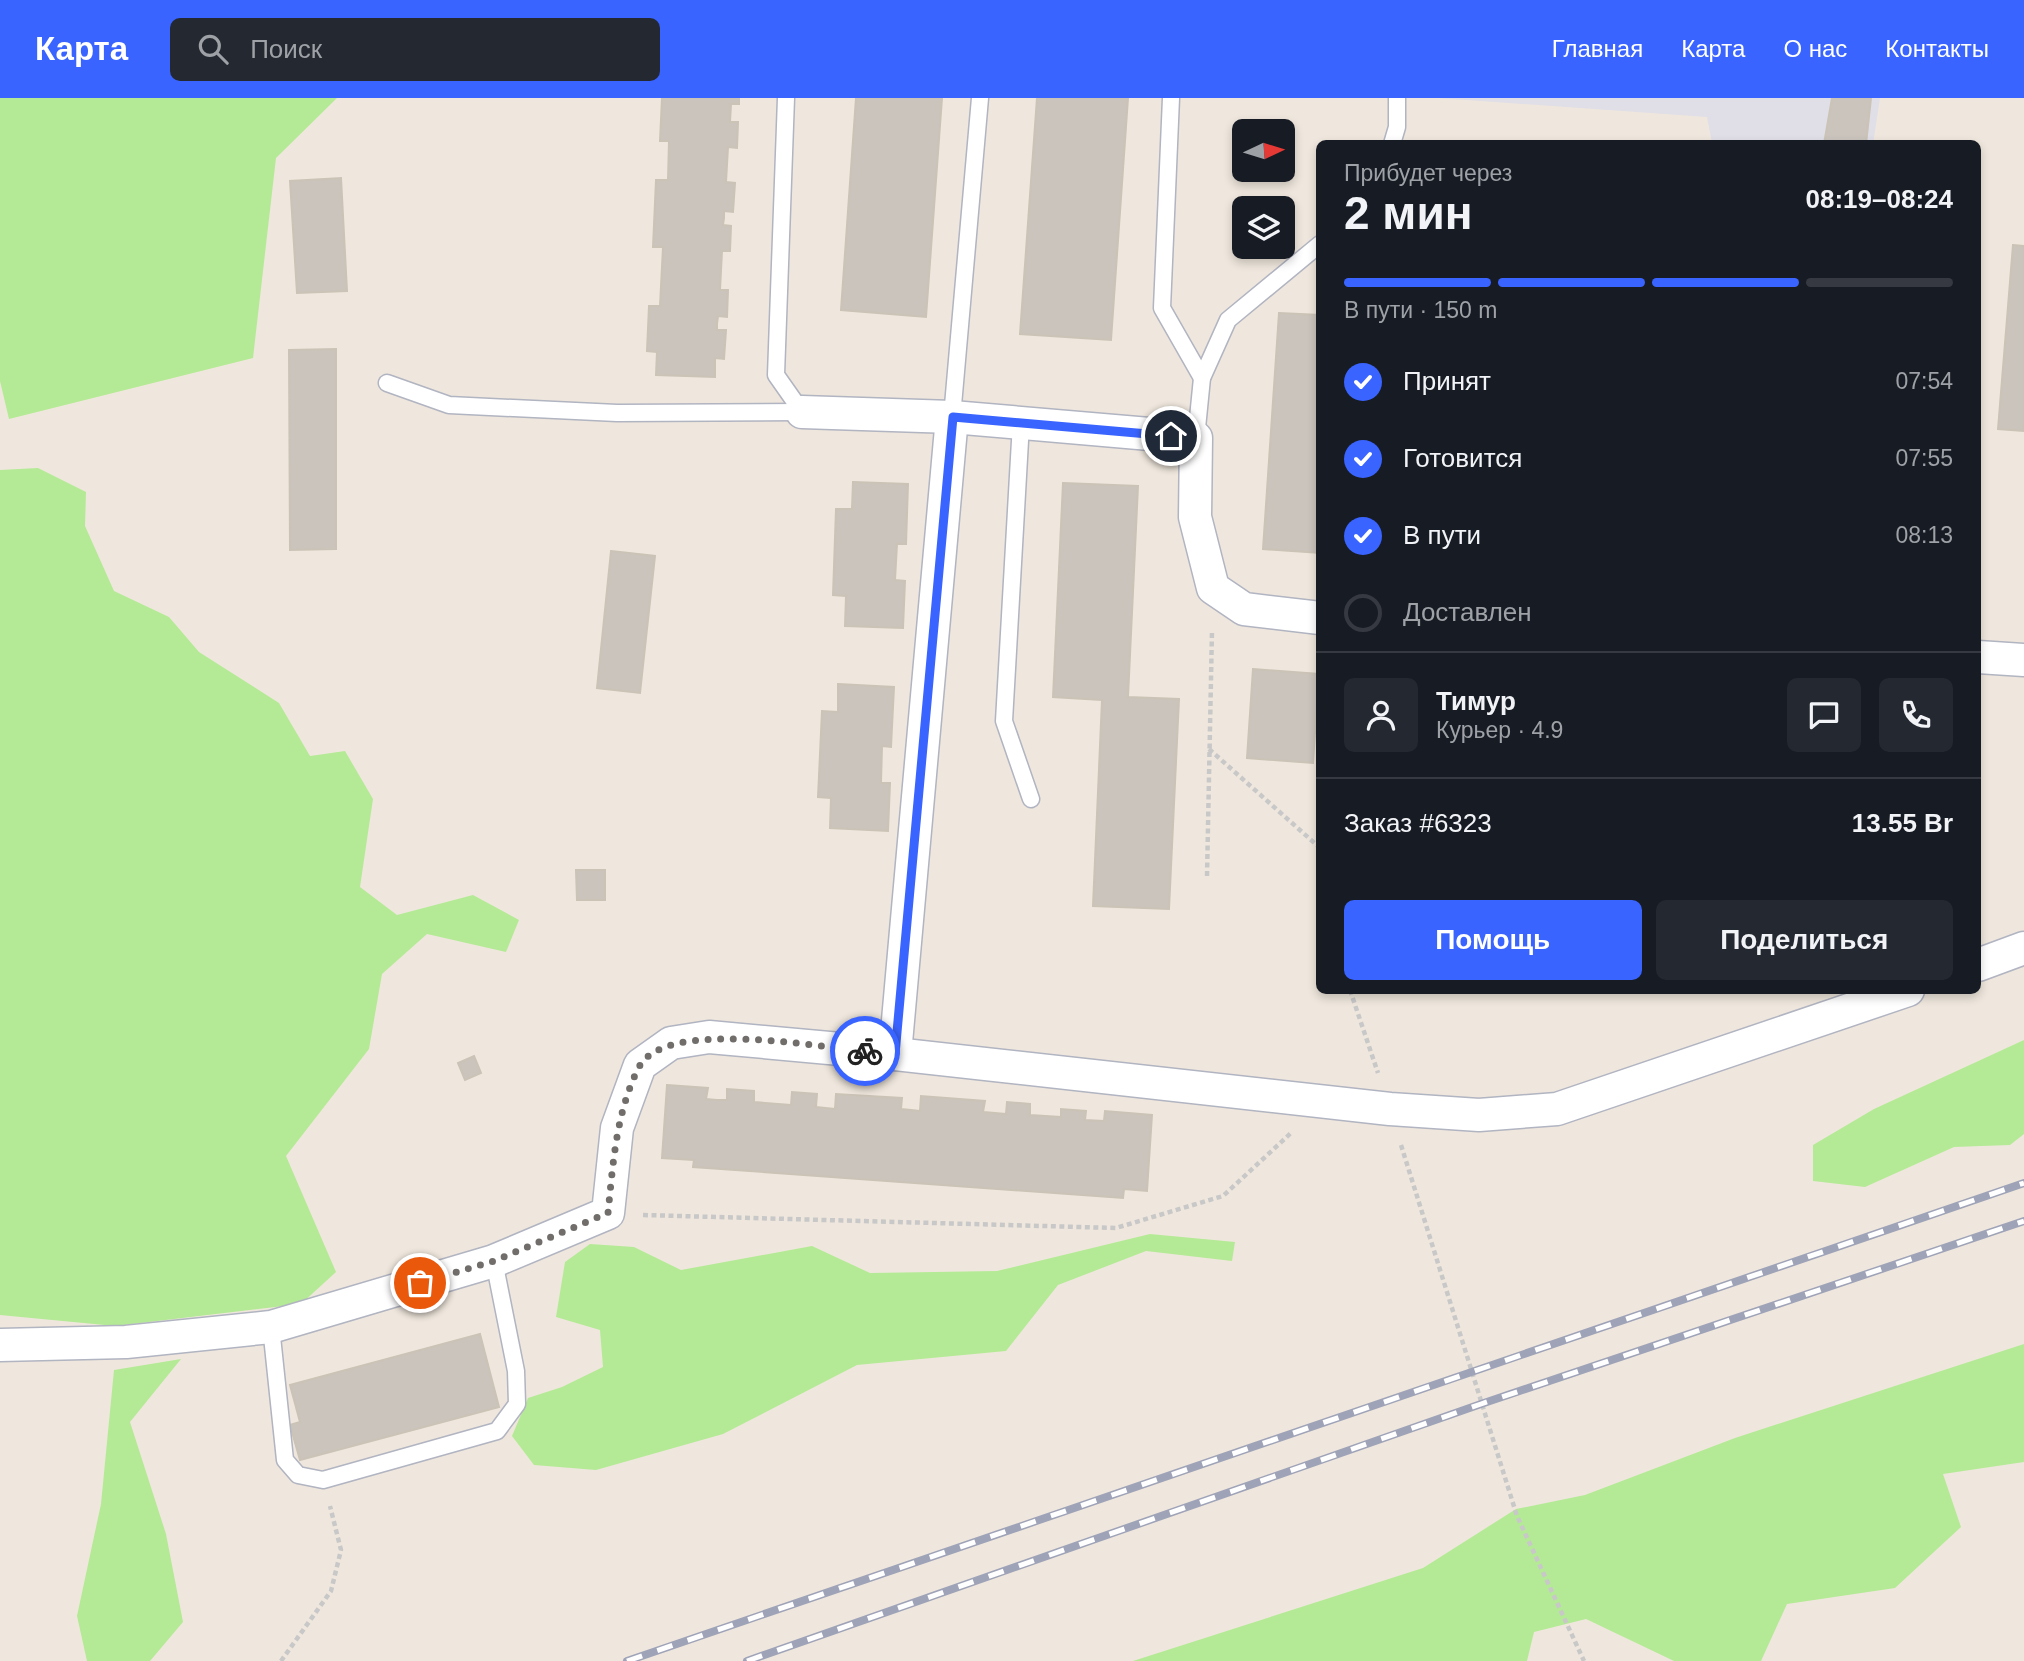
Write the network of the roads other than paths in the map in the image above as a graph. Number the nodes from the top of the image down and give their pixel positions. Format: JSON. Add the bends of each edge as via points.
{"nodes":[{"id":1,"x":786,"y":98,"type":"edge"},
{"id":2,"x":981,"y":98,"type":"edge"},
{"id":3,"x":1171,"y":98,"type":"edge"},
{"id":4,"x":1397,"y":98,"type":"edge"},
{"id":5,"x":1393,"y":140,"type":"edge"},
{"id":6,"x":1316,"y":247,"type":"edge"},
{"id":7,"x":1202,"y":378,"type":"junction"},
{"id":8,"x":387,"y":383,"type":"dead end"},
{"id":9,"x":802,"y":412,"type":"junction"},
{"id":10,"x":953,"y":417,"type":"junction"},
{"id":11,"x":1021,"y":423,"type":"junction"},
{"id":12,"x":1196,"y":438,"type":"junction"},
{"id":13,"x":1316,"y":618,"type":"edge"},
{"id":14,"x":1981,"y":657,"type":"edge"},
{"id":15,"x":2024,"y":660,"type":"edge"},
{"id":16,"x":1031,"y":799,"type":"dead end"},
{"id":17,"x":2024,"y":948,"type":"edge"},
{"id":18,"x":1981,"y":964,"type":"edge"},
{"id":19,"x":1896,"y":994,"type":"edge"},
{"id":20,"x":895,"y":1054,"type":"junction"},
{"id":21,"x":494,"y":1261,"type":"junction"},
{"id":22,"x":271,"y":1326,"type":"junction"},
{"id":23,"x":0,"y":1345,"type":"edge"}],
"edges":[{"from":1,"to":9,"type":"lane","via":[[776,375]]},
{"from":2,"to":10,"type":"lane"},
{"from":3,"to":7,"type":"lane","via":[[1162,308]]},
{"from":4,"to":5,"type":"lane"},
{"from":6,"to":7,"type":"lane","via":[[1228,320]]},
{"from":7,"to":12,"type":"lane"},
{"from":8,"to":9,"type":"lane","via":[[449,405],[617,413]]},
{"from":9,"to":10,"type":"street"},
{"from":10,"to":11,"type":"street"},
{"from":10,"to":20,"type":"street"},
{"from":11,"to":12,"type":"street"},
{"from":11,"to":16,"type":"lane","via":[[1004,721]]},
{"from":12,"to":13,"type":"street","via":[[1195,517],[1213,588],[1244,609]]},
{"from":14,"to":15,"type":"street"},
{"from":17,"to":18,"type":"street"},
{"from":19,"to":20,"type":"street","via":[[1557,1109],[1479,1115]]},
{"from":20,"to":21,"type":"street","via":[[709,1037],[671,1043],[640,1065],[617,1128],[608,1213]]},
{"from":21,"to":22,"type":"street"},
{"from":21,"to":22,"type":"lane","via":[[516,1371],[517,1404],[497,1431],[323,1480],[298,1475],[285,1460]]},
{"from":22,"to":23,"type":"street","via":[[126,1342]]}]}
